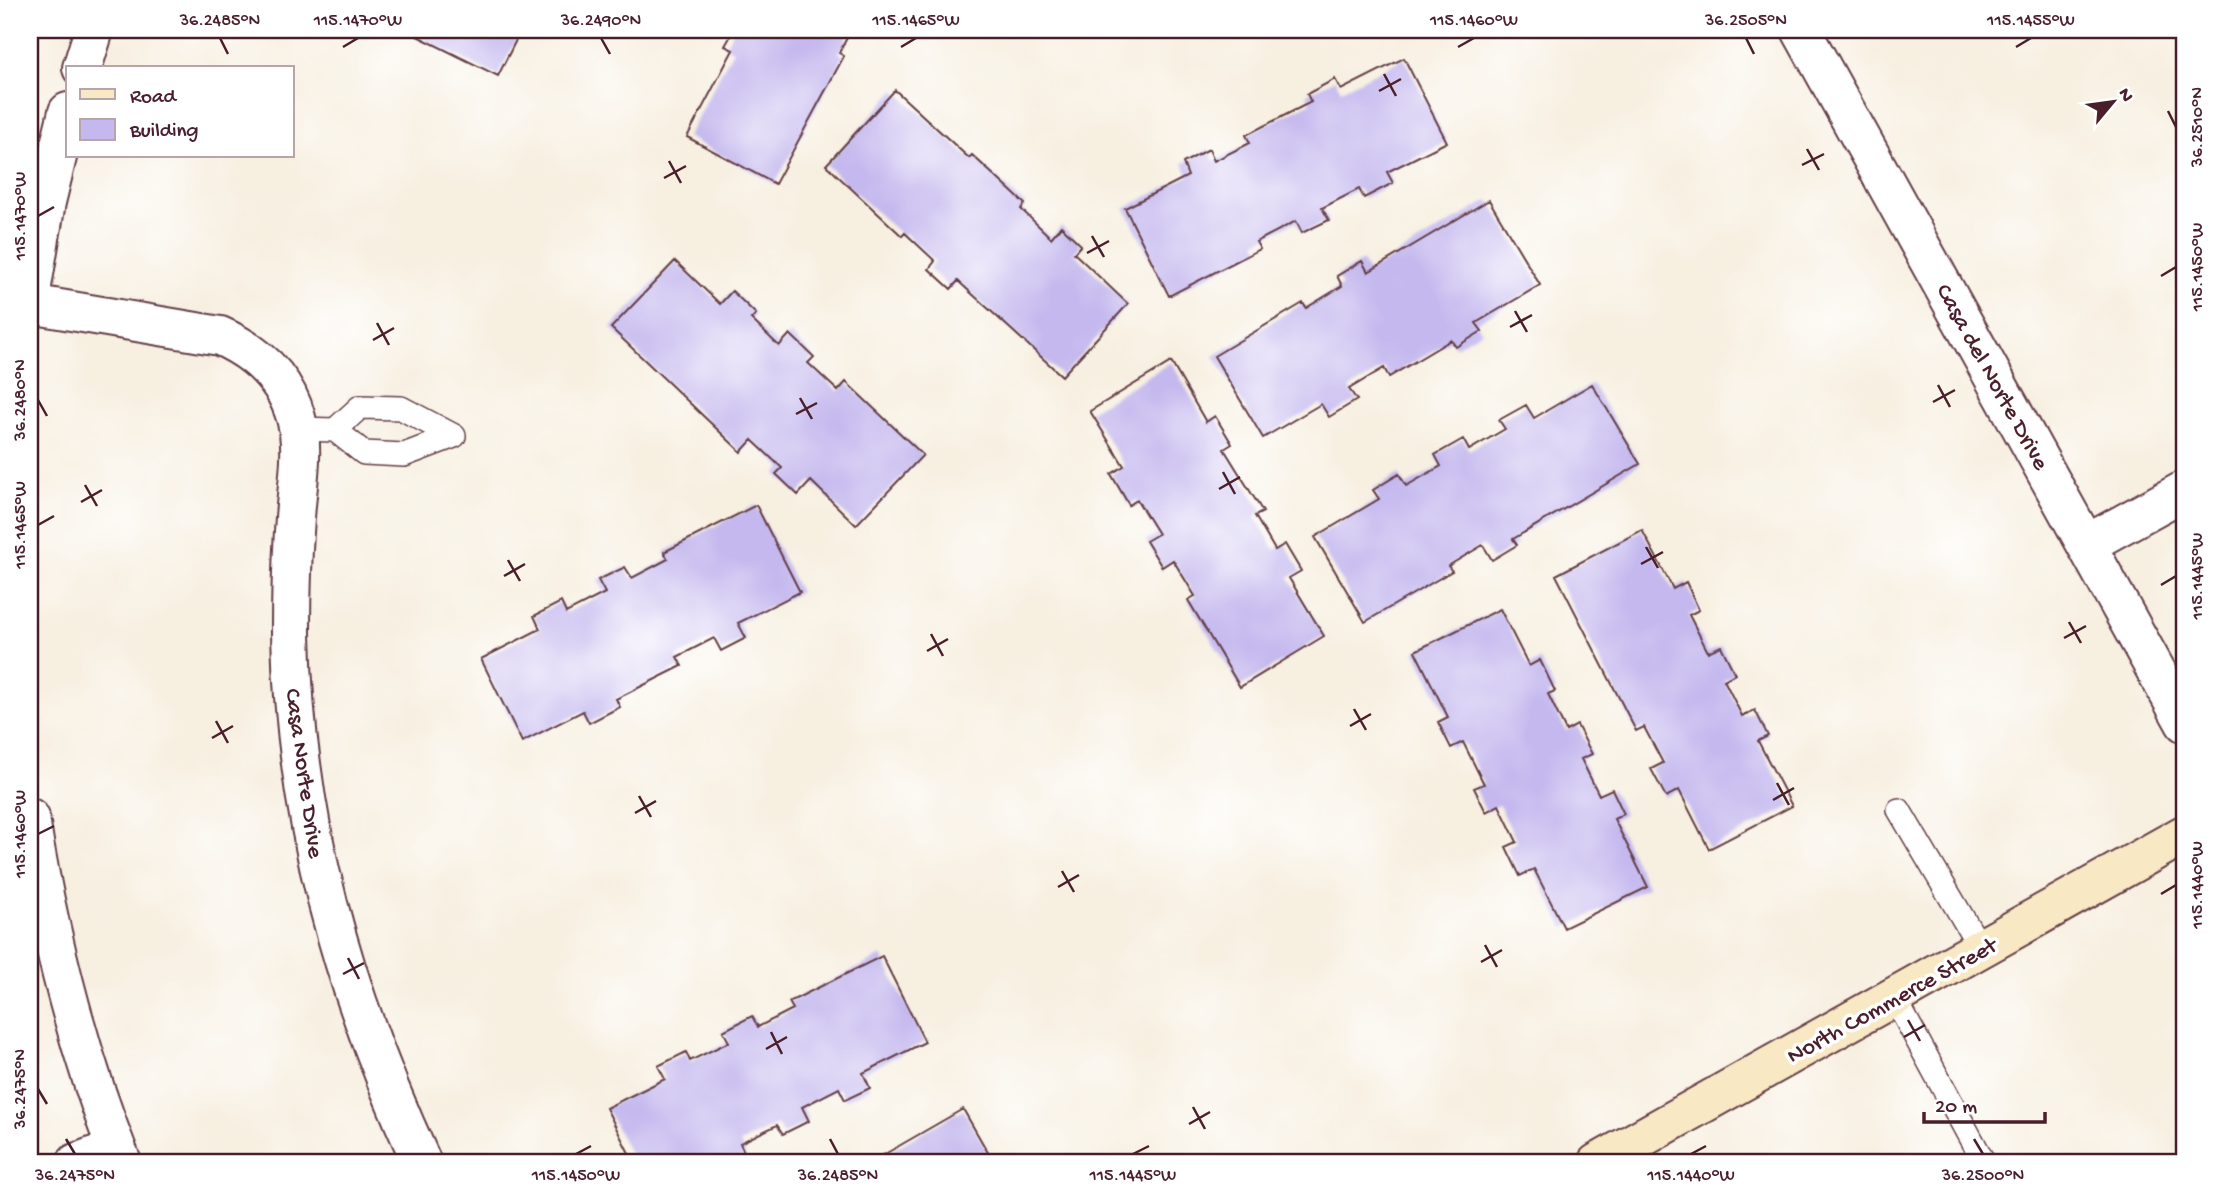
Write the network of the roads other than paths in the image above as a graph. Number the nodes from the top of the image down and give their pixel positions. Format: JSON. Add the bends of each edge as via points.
{"nodes":[{"id":1,"x":94,"y":30,"type":"edge"},
{"id":2,"x":1801,"y":30,"type":"edge"},
{"id":3,"x":83,"y":66,"type":"edge"},
{"id":4,"x":66,"y":120,"type":"edge"},
{"id":5,"x":30,"y":298,"type":"edge"},
{"id":6,"x":30,"y":304,"type":"edge"},
{"id":7,"x":2185,"y":490,"type":"edge"},
{"id":8,"x":2087,"y":544,"type":"junction"},
{"id":9,"x":2185,"y":723,"type":"edge"},
{"id":10,"x":1899,"y":810,"type":"dead end"},
{"id":11,"x":30,"y":818,"type":"edge"},
{"id":12,"x":2185,"y":834,"type":"edge"},
{"id":13,"x":1981,"y":948,"type":"junction"},
{"id":14,"x":1894,"y":997,"type":"junction"},
{"id":15,"x":119,"y":1156,"type":"edge"},
{"id":16,"x":76,"y":1163,"type":"edge"},
{"id":17,"x":422,"y":1163,"type":"edge"},
{"id":18,"x":1597,"y":1163,"type":"edge"},
{"id":19,"x":1984,"y":1163,"type":"edge"}],
"edges":[{"from":1,"to":3,"type":"street"},
{"from":2,"to":8,"type":"street","name":"Casa del Norte Drive"},
{"from":4,"to":5,"type":"street"},
{"from":6,"to":17,"type":"street","name":"Casa Norte Drive","via":[[220,336],[257,357],[287,394],[296,418],[316,430],[301,444],[292,551],[295,715],[305,793],[339,948],[372,1047]]},
{"from":7,"to":8,"type":"street"},
{"from":8,"to":9,"type":"street","name":"Casa del Norte Drive"},
{"from":10,"to":13,"type":"lane"},
{"from":11,"to":15,"type":"street","via":[[58,961]]},
{"from":12,"to":13,"type":"main road","name":"North Commerce Street"},
{"from":13,"to":14,"type":"main road","name":"North Commerce Street"},
{"from":14,"to":18,"type":"main road","name":"North Commerce Street"},
{"from":14,"to":19,"type":"lane"},
{"from":15,"to":16,"type":"street"}]}
